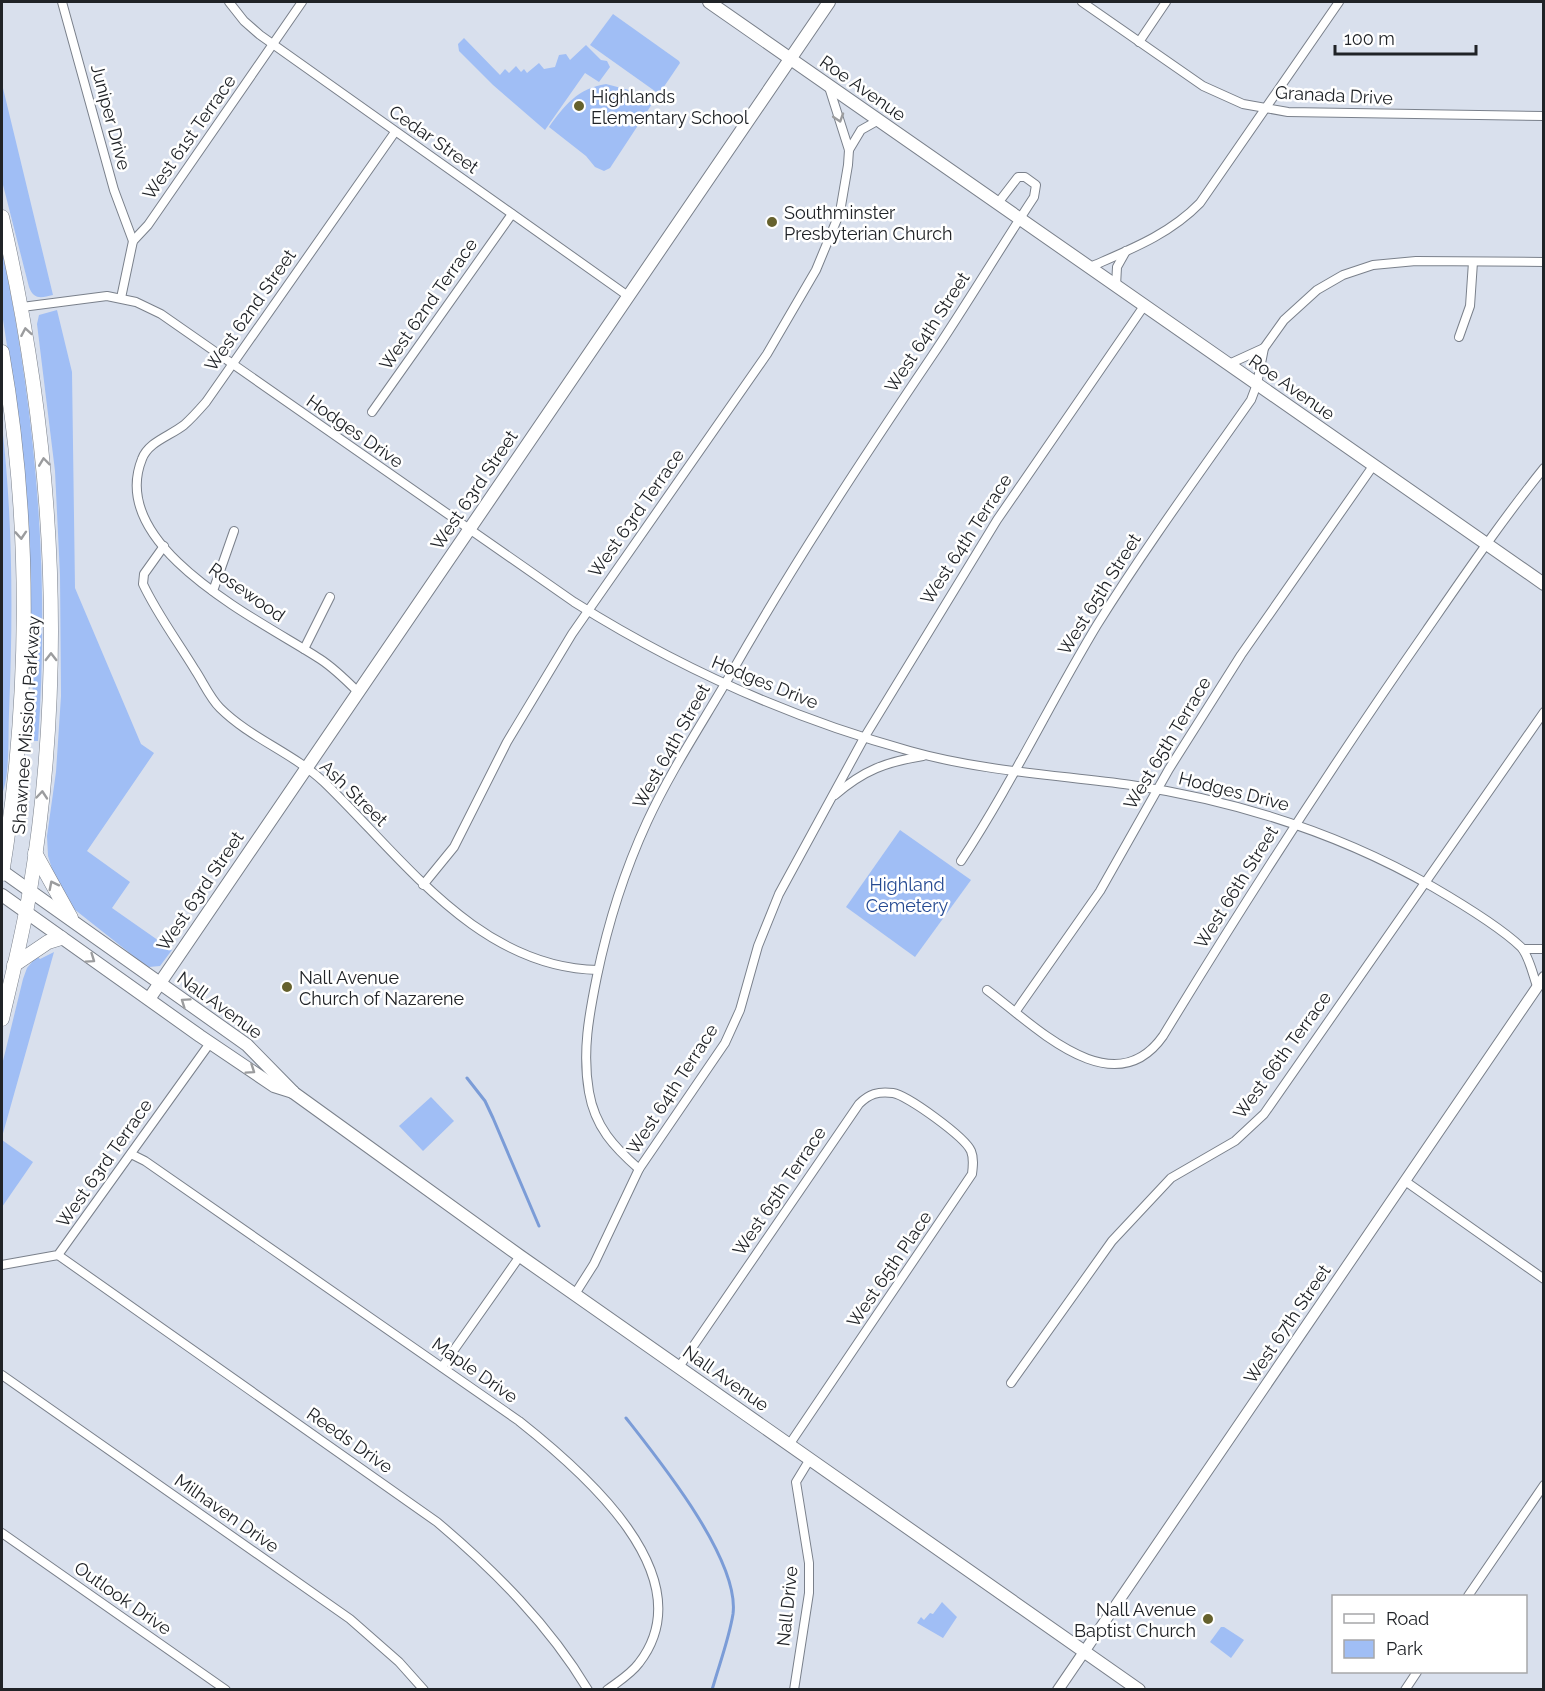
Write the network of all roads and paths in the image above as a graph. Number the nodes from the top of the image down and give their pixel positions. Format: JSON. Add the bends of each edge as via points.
{"nodes":[{"id":1,"x":62,"y":2,"type":"edge"},
{"id":2,"x":229,"y":2,"type":"edge"},
{"id":3,"x":302,"y":2,"type":"edge"},
{"id":4,"x":709,"y":2,"type":"edge"},
{"id":5,"x":829,"y":2,"type":"edge"},
{"id":6,"x":1082,"y":2,"type":"edge"},
{"id":7,"x":1166,"y":2,"type":"edge"},
{"id":8,"x":1339,"y":2,"type":"edge"},
{"id":9,"x":1139,"y":42,"type":"junction"},
{"id":10,"x":273,"y":45,"type":"junction"},
{"id":11,"x":791,"y":59,"type":"junction"},
{"id":12,"x":829,"y":87,"type":"junction"},
{"id":13,"x":1265,"y":108,"type":"junction"},
{"id":14,"x":1544,"y":116,"type":"edge"},
{"id":15,"x":878,"y":121,"type":"junction"},
{"id":16,"x":395,"y":132,"type":"junction"},
{"id":17,"x":849,"y":150,"type":"junction"},
{"id":18,"x":998,"y":203,"type":"junction"},
{"id":19,"x":512,"y":214,"type":"junction"},
{"id":20,"x":2,"y":217,"type":"edge"},
{"id":21,"x":1020,"y":218,"type":"junction"},
{"id":22,"x":133,"y":241,"type":"junction"},
{"id":23,"x":1126,"y":251,"type":"junction"},
{"id":24,"x":1473,"y":262,"type":"junction"},
{"id":25,"x":1544,"y":262,"type":"edge"},
{"id":26,"x":1089,"y":267,"type":"junction"},
{"id":27,"x":1116,"y":286,"type":"junction"},
{"id":28,"x":628,"y":296,"type":"junction"},
{"id":29,"x":121,"y":298,"type":"junction"},
{"id":30,"x":1144,"y":306,"type":"junction"},
{"id":31,"x":22,"y":307,"type":"junction"},
{"id":32,"x":1459,"y":337,"type":"dead end"},
{"id":33,"x":1264,"y":348,"type":"junction"},
{"id":34,"x":2,"y":352,"type":"edge"},
{"id":35,"x":1229,"y":364,"type":"junction"},
{"id":36,"x":232,"y":365,"type":"junction"},
{"id":37,"x":1257,"y":384,"type":"junction"},
{"id":38,"x":372,"y":412,"type":"dead end"},
{"id":39,"x":1373,"y":466,"type":"junction"},
{"id":40,"x":1544,"y":468,"type":"edge"},
{"id":41,"x":137,"y":500,"type":"joint"},
{"id":42,"x":468,"y":530,"type":"junction"},
{"id":43,"x":234,"y":531,"type":"dead end"},
{"id":44,"x":1486,"y":545,"type":"junction"},
{"id":45,"x":164,"y":546,"type":"junction"},
{"id":46,"x":1544,"y":584,"type":"edge"},
{"id":47,"x":213,"y":591,"type":"junction"},
{"id":48,"x":330,"y":597,"type":"dead end"},
{"id":49,"x":588,"y":611,"type":"junction"},
{"id":50,"x":304,"y":649,"type":"junction"},
{"id":51,"x":724,"y":685,"type":"junction"},
{"id":52,"x":358,"y":692,"type":"junction"},
{"id":53,"x":1544,"y":711,"type":"edge"},
{"id":54,"x":864,"y":738,"type":"junction"},
{"id":55,"x":926,"y":755,"type":"junction"},
{"id":56,"x":306,"y":768,"type":"junction"},
{"id":57,"x":1017,"y":770,"type":"junction"},
{"id":58,"x":1157,"y":789,"type":"junction"},
{"id":59,"x":830,"y":799,"type":"junction"},
{"id":60,"x":13,"y":801,"type":"junction"},
{"id":61,"x":2,"y":812,"type":"edge"},
{"id":62,"x":1296,"y":823,"type":"junction"},
{"id":63,"x":35,"y":853,"type":"junction"},
{"id":64,"x":961,"y":861,"type":"dead end"},
{"id":65,"x":2,"y":872,"type":"edge"},
{"id":66,"x":1425,"y":882,"type":"junction"},
{"id":67,"x":423,"y":885,"type":"junction"},
{"id":68,"x":30,"y":890,"type":"junction"},
{"id":69,"x":2,"y":895,"type":"edge"},
{"id":70,"x":26,"y":913,"type":"junction"},
{"id":71,"x":71,"y":918,"type":"junction"},
{"id":72,"x":61,"y":938,"type":"junction"},
{"id":73,"x":1522,"y":949,"type":"junction"},
{"id":74,"x":1544,"y":949,"type":"edge"},
{"id":75,"x":14,"y":965,"type":"junction"},
{"id":76,"x":598,"y":970,"type":"junction"},
{"id":77,"x":1540,"y":982,"type":"edge"},
{"id":78,"x":159,"y":983,"type":"junction"},
{"id":79,"x":987,"y":990,"type":"dead end"},
{"id":80,"x":149,"y":999,"type":"junction"},
{"id":81,"x":1016,"y":1011,"type":"junction"},
{"id":82,"x":2,"y":1018,"type":"edge"},
{"id":83,"x":210,"y":1043,"type":"junction"},
{"id":84,"x":294,"y":1093,"type":"junction"},
{"id":85,"x":932,"y":1118,"type":"joint"},
{"id":86,"x":132,"y":1154,"type":"junction"},
{"id":87,"x":639,"y":1169,"type":"junction"},
{"id":88,"x":1405,"y":1181,"type":"junction"},
{"id":89,"x":58,"y":1256,"type":"junction"},
{"id":90,"x":520,"y":1256,"type":"junction"},
{"id":91,"x":2,"y":1265,"type":"edge"},
{"id":92,"x":1544,"y":1279,"type":"edge"},
{"id":93,"x":575,"y":1294,"type":"junction"},
{"id":94,"x":442,"y":1367,"type":"junction"},
{"id":95,"x":679,"y":1367,"type":"junction"},
{"id":96,"x":2,"y":1376,"type":"edge"},
{"id":97,"x":1011,"y":1383,"type":"dead end"},
{"id":98,"x":789,"y":1444,"type":"junction"},
{"id":99,"x":810,"y":1459,"type":"junction"},
{"id":100,"x":1544,"y":1485,"type":"edge"},
{"id":101,"x":2,"y":1533,"type":"edge"},
{"id":102,"x":1469,"y":1595,"type":"edge"},
{"id":103,"x":1084,"y":1652,"type":"junction"},
{"id":104,"x":1416,"y":1673,"type":"edge"},
{"id":105,"x":226,"y":1689,"type":"edge"},
{"id":106,"x":424,"y":1689,"type":"edge"},
{"id":107,"x":588,"y":1689,"type":"edge"},
{"id":108,"x":608,"y":1689,"type":"edge"},
{"id":109,"x":794,"y":1689,"type":"edge"},
{"id":110,"x":1058,"y":1689,"type":"edge"},
{"id":111,"x":1139,"y":1689,"type":"edge"},
{"id":112,"x":1405,"y":1689,"type":"edge"}],
"edges":[{"from":1,"to":22,"type":"street","name":"Juniper Drive","via":[[114,190]]},
{"from":2,"to":10,"type":"street","name":"Cedar Street","via":[[244,21]]},
{"from":3,"to":10,"type":"street","name":"West 61st Terrace"},
{"from":4,"to":11,"type":"main road","name":"Roe Avenue"},
{"from":5,"to":11,"type":"main road","name":"West 63rd Street"},
{"from":6,"to":9,"type":"street","name":"Granada Drive"},
{"from":7,"to":9,"type":"street"},
{"from":8,"to":13,"type":"street"},
{"from":9,"to":13,"type":"street","name":"Granada Drive","via":[[1203,86],[1229,99]]},
{"from":10,"to":16,"type":"street","name":"Cedar Street"},
{"from":10,"to":22,"type":"street","name":"West 61st Terrace"},
{"from":11,"to":12,"type":"main road","name":"Roe Avenue"},
{"from":11,"to":28,"type":"main road","name":"West 63rd Street"},
{"from":12,"to":15,"type":"main road","name":"Roe Avenue"},
{"from":12,"to":17,"type":"street","name":"West 63rd Terrace","one_way":true},
{"from":13,"to":14,"type":"street","name":"Granada Drive","via":[[1288,112]]},
{"from":13,"to":23,"type":"street","via":[[1185,218]]},
{"from":15,"to":17,"type":"street","name":"West 63rd Terrace","via":[[861,130]]},
{"from":15,"to":18,"type":"main road","name":"Roe Avenue"},
{"from":16,"to":19,"type":"street","name":"Cedar Street"},
{"from":16,"to":36,"type":"street","name":"West 62nd Street"},
{"from":17,"to":49,"type":"street","name":"West 63rd Terrace","via":[[840,212],[816,270],[767,354]]},
{"from":18,"to":21,"type":"main road","name":"Roe Avenue"},
{"from":18,"to":21,"type":"street","via":[[1014,180],[1030,179],[1036,189]]},
{"from":19,"to":28,"type":"street","name":"Cedar Street"},
{"from":19,"to":38,"type":"street","name":"West 62nd Terrace"},
{"from":20,"to":31,"type":"highway","name":"Shawnee Mission Parkway"},
{"from":21,"to":26,"type":"main road","name":"Roe Avenue"},
{"from":21,"to":51,"type":"street","name":"West 64th Street","via":[[950,330],[844,485]]},
{"from":22,"to":29,"type":"street","name":"West 61st Terrace"},
{"from":23,"to":26,"type":"street"},
{"from":23,"to":27,"type":"street","via":[[1117,267]]},
{"from":24,"to":25,"type":"street","name":"West 65th Street"},
{"from":24,"to":32,"type":"street","via":[[1470,306]]},
{"from":24,"to":33,"type":"street","name":"West 65th Street","via":[[1398,261],[1343,275],[1304,299]]},
{"from":26,"to":27,"type":"main road","name":"Roe Avenue"},
{"from":27,"to":30,"type":"main road","name":"Roe Avenue"},
{"from":28,"to":42,"type":"main road","name":"West 63rd Street"},
{"from":29,"to":31,"type":"street","name":"Hodges Drive","via":[[94,297]]},
{"from":29,"to":36,"type":"street","name":"Hodges Drive","via":[[161,315]]},
{"from":30,"to":35,"type":"main road","name":"Roe Avenue"},
{"from":30,"to":54,"type":"street","name":"West 64th Terrace","via":[[997,520]]},
{"from":63,"to":31,"type":"highway","name":"Shawnee Mission Parkway","one_way":true,"via":[[50,681],[51,598],[46,480]]},
{"from":33,"to":35,"type":"street","name":"West 65th Street"},
{"from":33,"to":37,"type":"street","name":"West 65th Street"},
{"from":34,"to":60,"type":"highway","name":"Shawnee Mission Parkway","one_way":true,"via":[[17,484],[24,612]]},
{"from":35,"to":37,"type":"main road","name":"Roe Avenue"},
{"from":36,"to":41,"type":"street","name":"West 62nd Street","via":[[193,417],[142,457]]},
{"from":36,"to":42,"type":"street","name":"Hodges Drive"},
{"from":37,"to":39,"type":"main road","name":"Roe Avenue"},
{"from":37,"to":57,"type":"street","name":"West 65th Street","via":[[1251,400],[1103,616]]},
{"from":39,"to":44,"type":"main road","name":"Roe Avenue"},
{"from":39,"to":58,"type":"street","name":"West 65th Terrace","via":[[1240,655]]},
{"from":40,"to":44,"type":"street","name":"West 66th Street"},
{"from":41,"to":45,"type":"street","name":"Rosewood","via":[[146,524]]},
{"from":42,"to":49,"type":"street","name":"Hodges Drive"},
{"from":42,"to":52,"type":"main road","name":"West 63rd Street"},
{"from":43,"to":47,"type":"street"},
{"from":44,"to":46,"type":"main road","name":"Roe Avenue"},
{"from":44,"to":62,"type":"street","name":"West 66th Street"},
{"from":45,"to":47,"type":"street","name":"Rosewood"},
{"from":45,"to":56,"type":"street","name":"Ash Street","via":[[144,574],[143,584],[219,707]]},
{"from":47,"to":50,"type":"street","name":"Rosewood"},
{"from":48,"to":50,"type":"street"},
{"from":49,"to":51,"type":"street","name":"Hodges Drive"},
{"from":49,"to":67,"type":"street","name":"West 63rd Terrace","via":[[529,702],[454,847]]},
{"from":50,"to":52,"type":"street","name":"Rosewood"},
{"from":51,"to":54,"type":"street","name":"Hodges Drive"},
{"from":51,"to":76,"type":"street","name":"West 64th Street","via":[[639,840],[618,894]]},
{"from":52,"to":56,"type":"main road","name":"West 63rd Street"},
{"from":53,"to":66,"type":"street","name":"West 66th Terrace"},
{"from":54,"to":55,"type":"street","name":"Hodges Drive"},
{"from":54,"to":59,"type":"street","name":"West 64th Terrace"},
{"from":55,"to":57,"type":"street","name":"Hodges Drive"},
{"from":55,"to":59,"type":"street","name":"West 64th Terrace","via":[[857,776]]},
{"from":56,"to":67,"type":"street","name":"Ash Street"},
{"from":56,"to":78,"type":"main road","name":"West 63rd Street"},
{"from":57,"to":58,"type":"street","name":"Hodges Drive"},
{"from":57,"to":64,"type":"street","name":"West 65th Street"},
{"from":58,"to":62,"type":"street","name":"Hodges Drive","via":[[1217,800]]},
{"from":58,"to":81,"type":"street","name":"West 65th Terrace","via":[[1100,891]]},
{"from":59,"to":87,"type":"street","name":"West 64th Terrace","via":[[779,894],[725,1043]]},
{"from":60,"to":61,"type":"highway"},
{"from":60,"to":65,"type":"highway","name":"Shawnee Mission Parkway"},
{"from":62,"to":66,"type":"street","name":"Hodges Drive","via":[[1376,856]]},
{"from":62,"to":81,"type":"street","name":"West 66th Street","via":[[1163,1036],[1142,1058],[1117,1066],[1091,1061]]},
{"from":63,"to":68,"type":"highway","name":"Shawnee Mission Parkway"},
{"from":71,"to":63,"type":"highway","one_way":true},
{"from":65,"to":68,"type":"main road","name":"Nall Avenue"},
{"from":66,"to":73,"type":"street","name":"Hodges Drive"},
{"from":66,"to":97,"type":"street","name":"West 66th Terrace","via":[[1263,1114],[1236,1141],[1171,1178],[1113,1241]]},
{"from":67,"to":76,"type":"street","name":"Ash Street","via":[[478,928],[513,947],[569,967]]},
{"from":68,"to":70,"type":"highway","name":"Shawnee Mission Parkway"},
{"from":68,"to":71,"type":"main road","name":"Nall Avenue"},
{"from":69,"to":70,"type":"main road","name":"Nall Avenue"},
{"from":70,"to":72,"type":"main road","name":"Nall Avenue"},
{"from":70,"to":75,"type":"highway","name":"Shawnee Mission Parkway"},
{"from":71,"to":78,"type":"main road","name":"Nall Avenue"},
{"from":72,"to":75,"type":"highway","via":[[48,942]]},
{"from":72,"to":80,"type":"main road","name":"Nall Avenue","one_way":true},
{"from":73,"to":74,"type":"street"},
{"from":73,"to":77,"type":"street"},
{"from":75,"to":82,"type":"highway","name":"Shawnee Mission Parkway"},
{"from":76,"to":87,"type":"street","name":"West 64th Street","via":[[586,1029],[589,1093],[607,1138]]},
{"from":77,"to":88,"type":"street","name":"West 67th Street"},
{"from":78,"to":80,"type":"main road","name":"West 63rd Street"},
{"from":84,"to":78,"type":"main road","name":"Nall Avenue","one_way":true,"via":[[247,1045]]},
{"from":79,"to":81,"type":"street"},
{"from":80,"to":83,"type":"main road","name":"Nall Avenue"},
{"from":83,"to":84,"type":"main road","name":"Nall Avenue","one_way":true,"via":[[274,1086]]},
{"from":83,"to":86,"type":"street","name":"West 63rd Terrace"},
{"from":84,"to":90,"type":"main road","name":"Nall Avenue"},
{"from":85,"to":95,"type":"street","name":"West 65th Terrace","via":[[895,1093],[867,1096]]},
{"from":85,"to":98,"type":"street","name":"West 65th Place","via":[[971,1150],[972,1174]]},
{"from":86,"to":89,"type":"street","name":"West 63rd Terrace"},
{"from":86,"to":94,"type":"street","name":"Maple Drive"},
{"from":87,"to":93,"type":"street","name":"West 64th Terrace"},
{"from":88,"to":92,"type":"street"},
{"from":88,"to":103,"type":"street","name":"West 67th Street"},
{"from":89,"to":91,"type":"street","name":"West 63rd Terrace"},
{"from":89,"to":107,"type":"street","name":"Reeds Drive","via":[[437,1522],[529,1610]]},
{"from":90,"to":93,"type":"main road","name":"Nall Avenue"},
{"from":90,"to":94,"type":"street"},
{"from":93,"to":95,"type":"main road","name":"Nall Avenue"},
{"from":94,"to":108,"type":"street","name":"Maple Drive","via":[[519,1422],[573,1467],[604,1500],[645,1556],[657,1586],[656,1627],[639,1664]]},
{"from":95,"to":98,"type":"main road","name":"Nall Avenue"},
{"from":96,"to":106,"type":"street","name":"Milhaven Drive","via":[[350,1619]]},
{"from":98,"to":99,"type":"main road","name":"Nall Avenue"},
{"from":99,"to":103,"type":"main road","name":"Nall Avenue"},
{"from":99,"to":109,"type":"street","name":"Nall Drive","via":[[796,1482],[809,1563],[809,1593]]},
{"from":100,"to":102,"type":"street"},
{"from":101,"to":105,"type":"street","name":"Outlook Drive"},
{"from":103,"to":110,"type":"street","name":"West 67th Street"},
{"from":103,"to":111,"type":"main road","name":"Nall Avenue"},
{"from":104,"to":112,"type":"street"}]}
